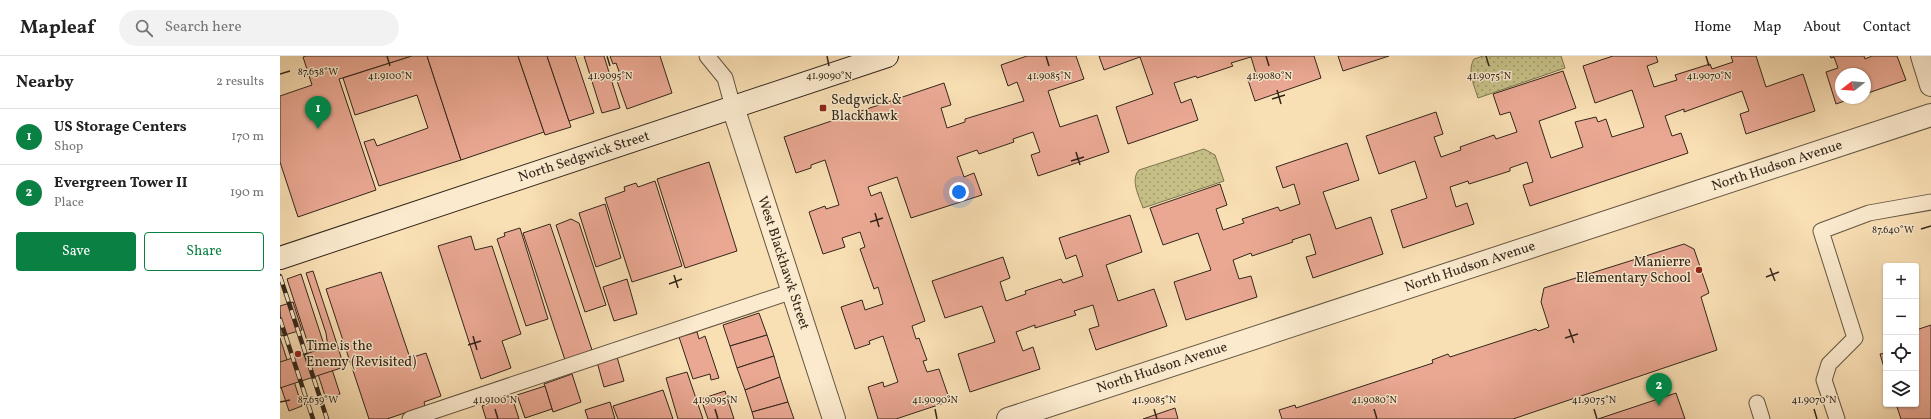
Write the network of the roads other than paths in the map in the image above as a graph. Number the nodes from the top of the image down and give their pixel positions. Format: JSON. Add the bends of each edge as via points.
{"nodes":[{"id":1,"x":707,"y":56,"type":"edge"},
{"id":2,"x":887,"y":56,"type":"edge"},
{"id":3,"x":1922,"y":56,"type":"edge"},
{"id":4,"x":1931,"y":85,"type":"edge"},
{"id":5,"x":733,"y":107,"type":"junction"},
{"id":6,"x":1931,"y":115,"type":"edge"},
{"id":7,"x":1931,"y":202,"type":"edge"},
{"id":8,"x":280,"y":258,"type":"edge"},
{"id":9,"x":792,"y":291,"type":"junction"},
{"id":10,"x":1757,"y":403,"type":"dead end"},
{"id":11,"x":410,"y":419,"type":"edge"},
{"id":12,"x":834,"y":419,"type":"edge"},
{"id":13,"x":1008,"y":419,"type":"edge"},
{"id":14,"x":1762,"y":419,"type":"edge"},
{"id":15,"x":1837,"y":419,"type":"edge"}],
"edges":[{"from":1,"to":5,"type":"lane","via":[[725,78]]},
{"from":2,"to":5,"type":"street","name":"North Sedgwick Street"},
{"from":3,"to":4,"type":"street"},
{"from":5,"to":8,"type":"street","name":"North Sedgwick Street"},
{"from":5,"to":9,"type":"street","name":"West Blackhawk Street"},
{"from":6,"to":13,"type":"street","name":"North Hudson Avenue"},
{"from":7,"to":15,"type":"lane","via":[[1868,213],[1821,231],[1855,338],[1829,364],[1824,380]]},
{"from":9,"to":11,"type":"lane"},
{"from":9,"to":12,"type":"street","name":"West Blackhawk Street"},
{"from":10,"to":14,"type":"lane"}]}
